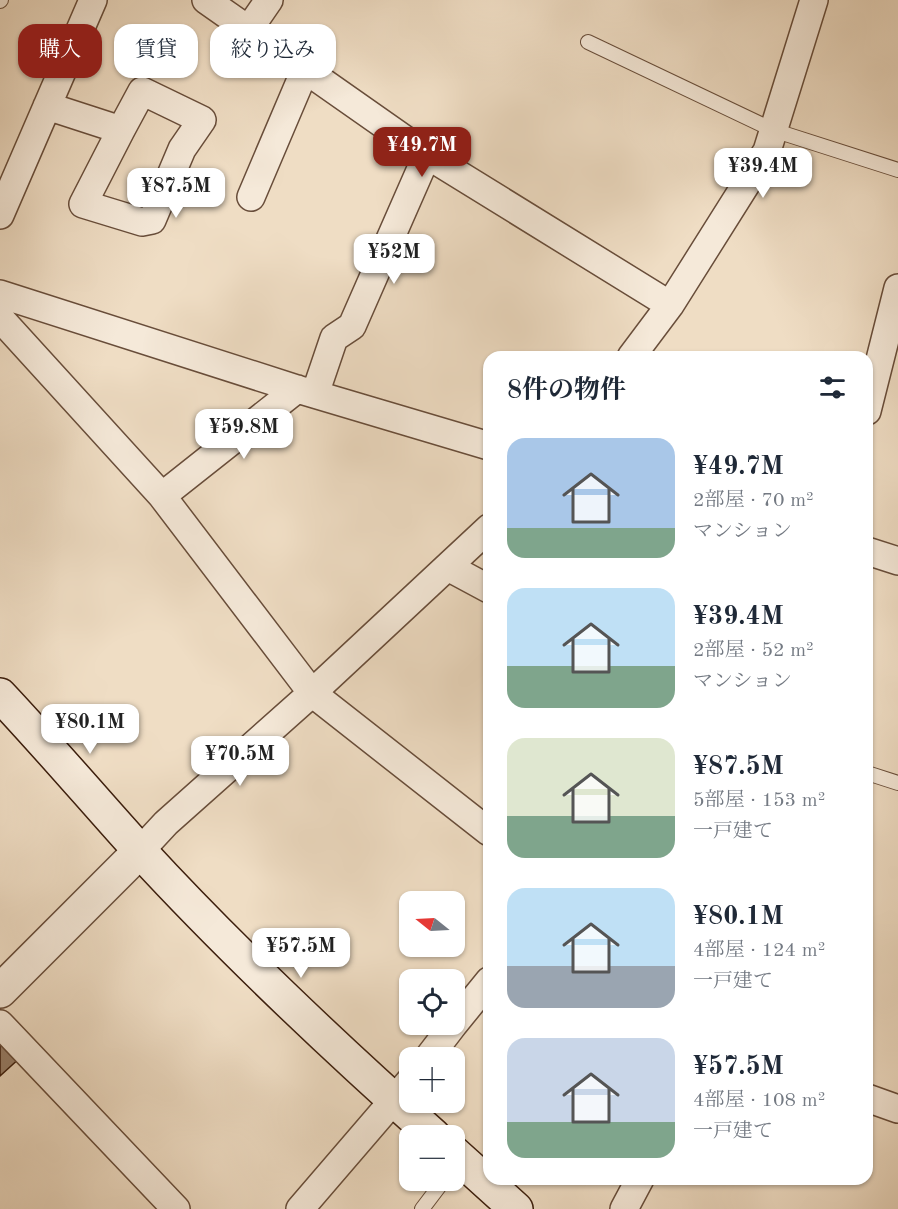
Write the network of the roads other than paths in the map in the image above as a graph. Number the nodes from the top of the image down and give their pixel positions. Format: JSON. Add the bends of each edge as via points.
{"nodes":[{"id":1,"x":93,"y":0,"type":"edge"},
{"id":2,"x":206,"y":0,"type":"edge"},
{"id":3,"x":269,"y":0,"type":"edge"},
{"id":4,"x":814,"y":0,"type":"edge"},
{"id":5,"x":242,"y":24,"type":"edge"},
{"id":6,"x":252,"y":24,"type":"edge"},
{"id":7,"x":588,"y":42,"type":"dead end"},
{"id":8,"x":302,"y":78,"type":"edge"},
{"id":9,"x":316,"y":78,"type":"edge"},
{"id":10,"x":47,"y":106,"type":"junction"},
{"id":11,"x":121,"y":130,"type":"junction"},
{"id":12,"x":773,"y":130,"type":"junction"},
{"id":13,"x":427,"y":155,"type":"junction"},
{"id":14,"x":898,"y":170,"type":"edge"},
{"id":15,"x":250,"y":197,"type":"dead end"},
{"id":16,"x":0,"y":215,"type":"edge"},
{"id":17,"x":898,"y":288,"type":"edge"},
{"id":18,"x":0,"y":294,"type":"edge"},
{"id":19,"x":670,"y":305,"type":"junction"},
{"id":20,"x":0,"y":318,"type":"edge"},
{"id":21,"x":636,"y":351,"type":"edge"},
{"id":22,"x":873,"y":387,"type":"edge"},
{"id":23,"x":306,"y":391,"type":"junction"},
{"id":24,"x":483,"y":444,"type":"edge"},
{"id":25,"x":162,"y":496,"type":"junction"},
{"id":26,"x":483,"y":534,"type":"edge"},
{"id":27,"x":873,"y":553,"type":"edge"},
{"id":28,"x":898,"y":561,"type":"edge"},
{"id":29,"x":448,"y":567,"type":"junction"},
{"id":30,"x":483,"y":586,"type":"edge"},
{"id":31,"x":312,"y":693,"type":"junction"},
{"id":32,"x":0,"y":695,"type":"edge"},
{"id":33,"x":873,"y":775,"type":"edge"},
{"id":34,"x":898,"y":783,"type":"edge"},
{"id":35,"x":483,"y":827,"type":"edge"},
{"id":36,"x":140,"y":851,"type":"junction"},
{"id":37,"x":483,"y":988,"type":"edge"},
{"id":38,"x":0,"y":991,"type":"edge"},
{"id":39,"x":465,"y":1010,"type":"edge"},
{"id":40,"x":0,"y":1024,"type":"edge"},
{"id":41,"x":446,"y":1035,"type":"edge"},
{"id":42,"x":436,"y":1047,"type":"edge"},
{"id":43,"x":399,"y":1089,"type":"edge"},
{"id":44,"x":399,"y":1094,"type":"edge"},
{"id":45,"x":873,"y":1100,"type":"edge"},
{"id":46,"x":898,"y":1109,"type":"edge"},
{"id":47,"x":465,"y":1173,"type":"edge"},
{"id":48,"x":637,"y":1185,"type":"edge"},
{"id":49,"x":435,"y":1191,"type":"edge"},
{"id":50,"x":176,"y":1209,"type":"edge"},
{"id":51,"x":300,"y":1209,"type":"edge"},
{"id":52,"x":422,"y":1209,"type":"edge"},
{"id":53,"x":516,"y":1209,"type":"edge"},
{"id":54,"x":624,"y":1209,"type":"edge"}],
"edges":[{"from":1,"to":10,"type":"street"},
{"from":2,"to":5,"type":"street"},
{"from":3,"to":6,"type":"street"},
{"from":4,"to":12,"type":"street"},
{"from":7,"to":12,"type":"lane"},
{"from":8,"to":15,"type":"street"},
{"from":9,"to":13,"type":"street"},
{"from":10,"to":11,"type":"street"},
{"from":10,"to":16,"type":"street"},
{"from":11,"to":11,"type":"street","via":[[83,204],[142,222],[152,220],[182,149],[202,120],[142,91]]},
{"from":12,"to":14,"type":"lane"},
{"from":12,"to":19,"type":"street","via":[[767,151]]},
{"from":13,"to":19,"type":"street"},
{"from":13,"to":23,"type":"street","via":[[352,326],[334,338]]},
{"from":17,"to":22,"type":"street"},
{"from":18,"to":23,"type":"street"},
{"from":19,"to":21,"type":"street"},
{"from":20,"to":25,"type":"street"},
{"from":23,"to":24,"type":"street"},
{"from":23,"to":25,"type":"street"},
{"from":25,"to":31,"type":"street"},
{"from":26,"to":29,"type":"street"},
{"from":27,"to":28,"type":"street"},
{"from":29,"to":30,"type":"street"},
{"from":29,"to":31,"type":"street"},
{"from":31,"to":35,"type":"street"},
{"from":31,"to":36,"type":"street","via":[[166,823]]},
{"from":32,"to":36,"type":"main road"},
{"from":33,"to":34,"type":"lane"},
{"from":36,"to":38,"type":"main road"},
{"from":36,"to":43,"type":"main road","via":[[268,982]]},
{"from":37,"to":39,"type":"street"},
{"from":40,"to":50,"type":"street"},
{"from":41,"to":42,"type":"street"},
{"from":44,"to":51,"type":"street"},
{"from":45,"to":46,"type":"street"},
{"from":47,"to":53,"type":"main road"},
{"from":48,"to":54,"type":"street"},
{"from":49,"to":52,"type":"lane"}]}
